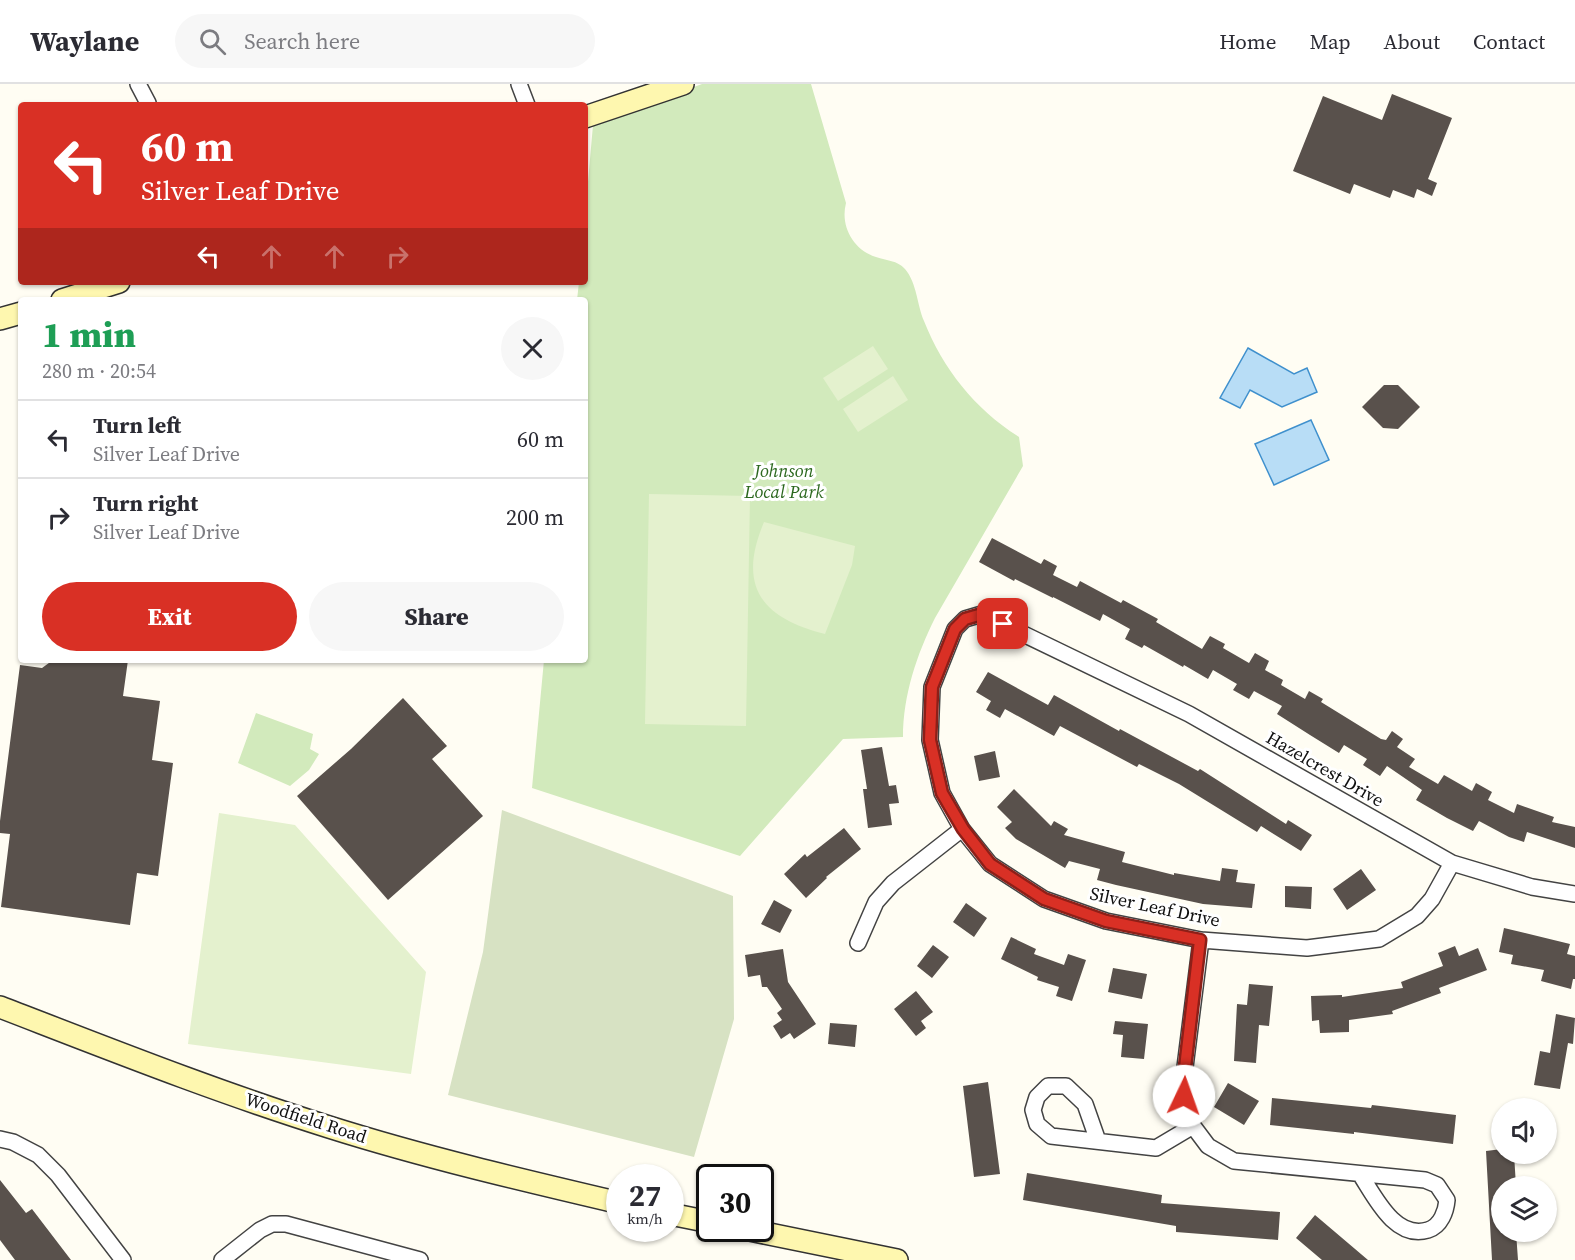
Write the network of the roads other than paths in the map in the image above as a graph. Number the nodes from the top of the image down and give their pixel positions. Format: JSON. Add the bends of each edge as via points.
{"nodes":[{"id":1,"x":138,"y":84,"type":"edge"},
{"id":2,"x":519,"y":84,"type":"edge"},
{"id":3,"x":683,"y":84,"type":"edge"},
{"id":4,"x":147,"y":102,"type":"edge"},
{"id":5,"x":526,"y":102,"type":"edge"},
{"id":6,"x":588,"y":116,"type":"edge"},
{"id":7,"x":110,"y":285,"type":"edge"},
{"id":8,"x":72,"y":297,"type":"edge"},
{"id":9,"x":18,"y":314,"type":"edge"},
{"id":10,"x":0,"y":319,"type":"edge"},
{"id":11,"x":1065,"y":653,"type":"joint"},
{"id":12,"x":963,"y":829,"type":"junction"},
{"id":13,"x":1452,"y":863,"type":"junction"},
{"id":14,"x":1575,"y":894,"type":"edge"},
{"id":15,"x":1200,"y":940,"type":"junction"},
{"id":16,"x":858,"y":942,"type":"dead end"},
{"id":17,"x":0,"y":1007,"type":"edge"},
{"id":18,"x":1193,"y":1126,"type":"junction"},
{"id":19,"x":0,"y":1139,"type":"edge"},
{"id":20,"x":1098,"y":1141,"type":"junction"},
{"id":21,"x":1360,"y":1174,"type":"junction"},
{"id":22,"x":606,"y":1200,"type":"edge"},
{"id":23,"x":774,"y":1236,"type":"edge"},
{"id":24,"x":874,"y":1258,"type":"edge"},
{"id":25,"x":123,"y":1260,"type":"edge"},
{"id":26,"x":222,"y":1260,"type":"edge"},
{"id":27,"x":420,"y":1260,"type":"edge"},
{"id":28,"x":897,"y":1260,"type":"edge"}],
"edges":[{"from":1,"to":4,"type":"street"},
{"from":2,"to":5,"type":"street"},
{"from":3,"to":6,"type":"main road"},
{"from":7,"to":8,"type":"main road"},
{"from":9,"to":10,"type":"main road"},
{"from":11,"to":12,"type":"street","name":"Silver Leaf Drive","via":[[982,614],[965,619],[955,629],[932,687],[930,740],[942,793]]},
{"from":11,"to":13,"type":"street","name":"Hazelcrest Drive","via":[[1189,714]]},
{"from":12,"to":15,"type":"street","name":"Silver Leaf Drive","via":[[990,864],[1044,899],[1106,921]]},
{"from":12,"to":16,"type":"street","via":[[888,889],[876,902]]},
{"from":13,"to":14,"type":"street","name":"Hazelcrest Drive","via":[[1532,887]]},
{"from":13,"to":15,"type":"street","name":"Silver Leaf Drive","via":[[1417,916],[1379,939],[1307,948]]},
{"from":15,"to":18,"type":"street","via":[[1184,1076],[1184,1096]]},
{"from":17,"to":22,"type":"main road","name":"Woodfield Road","via":[[174,1075],[329,1127]]},
{"from":18,"to":20,"type":"street","via":[[1156,1148]]},
{"from":18,"to":21,"type":"street","via":[[1208,1146],[1234,1161]]},
{"from":19,"to":25,"type":"street","via":[[38,1155]]},
{"from":20,"to":20,"type":"street","via":[[1051,1136],[1037,1124],[1032,1110],[1037,1097],[1048,1086],[1066,1086],[1084,1104]]},
{"from":21,"to":21,"type":"street","via":[[1425,1180],[1437,1185],[1447,1200],[1446,1212],[1433,1228],[1418,1233],[1402,1227],[1385,1213]]},
{"from":23,"to":24,"type":"main road"},
{"from":24,"to":28,"type":"main road"},
{"from":26,"to":27,"type":"street","via":[[272,1224],[286,1224]]}]}
